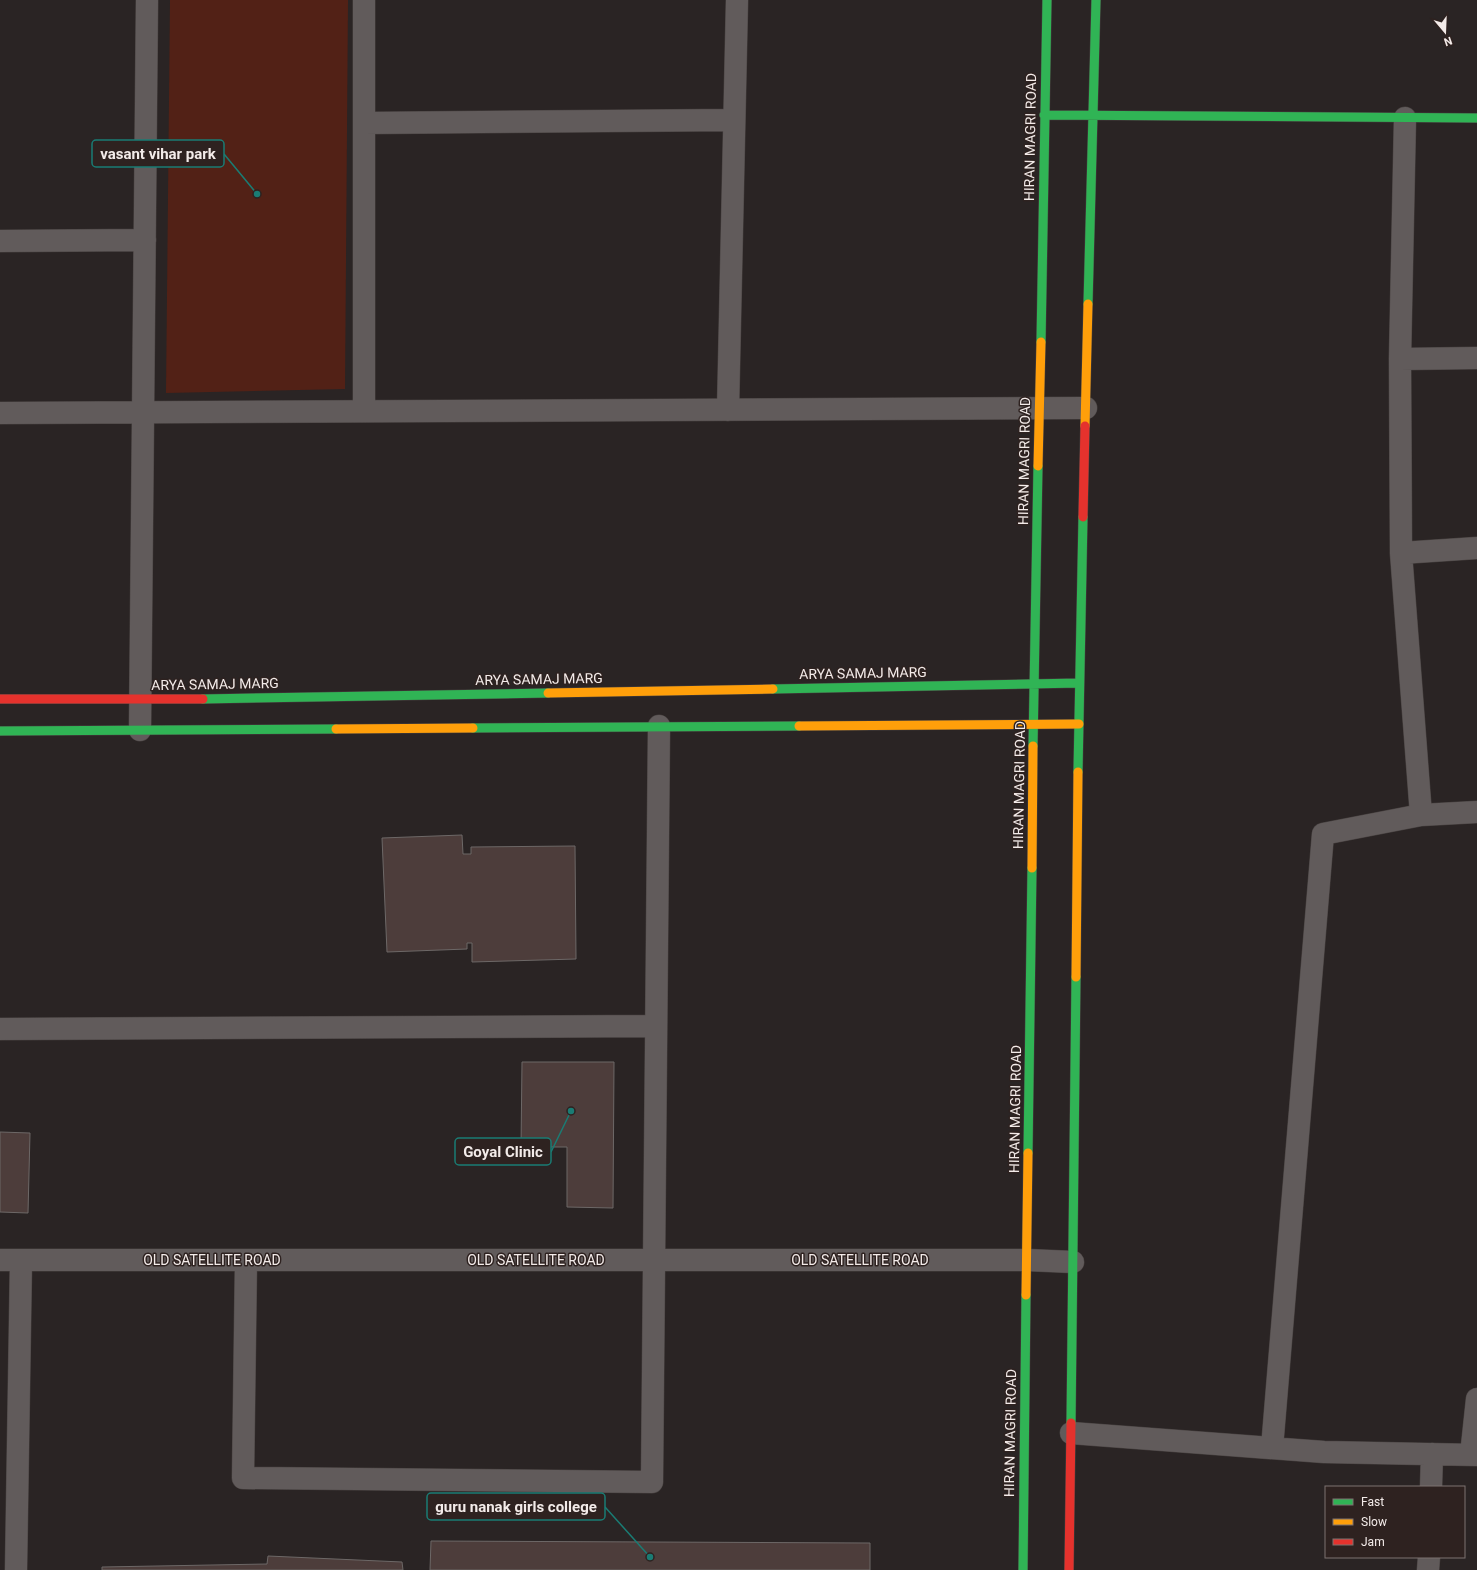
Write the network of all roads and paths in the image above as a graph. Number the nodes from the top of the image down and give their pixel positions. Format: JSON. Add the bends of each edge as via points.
{"nodes":[{"id":1,"x":148,"y":0,"type":"edge"},
{"id":2,"x":364,"y":0,"type":"edge"},
{"id":3,"x":737,"y":0,"type":"edge"},
{"id":4,"x":1047,"y":0,"type":"edge"},
{"id":5,"x":1096,"y":0,"type":"edge"},
{"id":6,"x":1044,"y":115,"type":"junction"},
{"id":7,"x":1093,"y":116,"type":"junction"},
{"id":8,"x":1405,"y":118,"type":"junction"},
{"id":9,"x":1477,"y":118,"type":"edge"},
{"id":10,"x":734,"y":120,"type":"junction"},
{"id":11,"x":364,"y":123,"type":"junction"},
{"id":12,"x":145,"y":240,"type":"junction"},
{"id":13,"x":0,"y":241,"type":"edge"},
{"id":14,"x":1477,"y":358,"type":"edge"},
{"id":15,"x":1400,"y":359,"type":"junction"},
{"id":16,"x":1039,"y":408,"type":"junction"},
{"id":17,"x":1086,"y":408,"type":"junction"},
{"id":18,"x":728,"y":410,"type":"junction"},
{"id":19,"x":364,"y":411,"type":"junction"},
{"id":20,"x":142,"y":412,"type":"junction"},
{"id":21,"x":0,"y":413,"type":"edge"},
{"id":22,"x":1477,"y":548,"type":"edge"},
{"id":23,"x":1401,"y":553,"type":"junction"},
{"id":24,"x":1079,"y":683,"type":"junction"},
{"id":25,"x":1034,"y":684,"type":"junction"},
{"id":26,"x":0,"y":699,"type":"edge"},
{"id":27,"x":139,"y":699,"type":"junction"},
{"id":28,"x":1034,"y":723,"type":"junction"},
{"id":29,"x":1079,"y":724,"type":"junction"},
{"id":30,"x":659,"y":726,"type":"junction"},
{"id":31,"x":140,"y":730,"type":"junction"},
{"id":32,"x":0,"y":731,"type":"edge"},
{"id":33,"x":1477,"y":812,"type":"edge"},
{"id":34,"x":1421,"y":815,"type":"junction"},
{"id":35,"x":656,"y":1026,"type":"junction"},
{"id":36,"x":0,"y":1029,"type":"edge"},
{"id":37,"x":11,"y":1260,"type":"edge"},
{"id":38,"x":246,"y":1260,"type":"junction"},
{"id":39,"x":653,"y":1260,"type":"junction"},
{"id":40,"x":1027,"y":1260,"type":"junction"},
{"id":41,"x":1072,"y":1262,"type":"junction"},
{"id":42,"x":1477,"y":1399,"type":"edge"},
{"id":43,"x":1071,"y":1433,"type":"junction"},
{"id":44,"x":1272,"y":1448,"type":"junction"},
{"id":45,"x":1432,"y":1454,"type":"junction"},
{"id":46,"x":1474,"y":1455,"type":"edge"},
{"id":47,"x":9,"y":1468,"type":"edge"},
{"id":48,"x":1431,"y":1486,"type":"edge"},
{"id":49,"x":1429,"y":1558,"type":"edge"},
{"id":50,"x":16,"y":1570,"type":"edge"},
{"id":51,"x":1023,"y":1570,"type":"edge"},
{"id":52,"x":1069,"y":1570,"type":"edge"},
{"id":53,"x":1428,"y":1570,"type":"edge"}],
"edges":[{"from":1,"to":12,"type":"street"},
{"from":2,"to":11,"type":"street"},
{"from":3,"to":10,"type":"street"},
{"from":4,"to":6,"type":"street","name":"HIRAN MAGRI ROAD"},
{"from":5,"to":7,"type":"street"},
{"from":6,"to":7,"type":"street"},
{"from":6,"to":16,"type":"street","name":"HIRAN MAGRI ROAD"},
{"from":7,"to":8,"type":"street"},
{"from":7,"to":17,"type":"street"},
{"from":8,"to":9,"type":"street"},
{"from":8,"to":15,"type":"street"},
{"from":10,"to":11,"type":"street"},
{"from":10,"to":18,"type":"street"},
{"from":11,"to":19,"type":"street"},
{"from":12,"to":13,"type":"street"},
{"from":12,"to":20,"type":"street"},
{"from":14,"to":15,"type":"street"},
{"from":15,"to":23,"type":"street"},
{"from":16,"to":17,"type":"street"},
{"from":16,"to":18,"type":"street"},
{"from":16,"to":25,"type":"street","name":"HIRAN MAGRI ROAD"},
{"from":17,"to":24,"type":"street"},
{"from":18,"to":19,"type":"street"},
{"from":19,"to":20,"type":"street"},
{"from":20,"to":21,"type":"street"},
{"from":20,"to":27,"type":"street"},
{"from":22,"to":23,"type":"street"},
{"from":23,"to":34,"type":"street"},
{"from":24,"to":25,"type":"street","name":"ARYA SAMAJ MARG"},
{"from":24,"to":29,"type":"street"},
{"from":25,"to":27,"type":"street","name":"ARYA SAMAJ MARG"},
{"from":25,"to":28,"type":"street","name":"HIRAN MAGRI ROAD"},
{"from":26,"to":27,"type":"street","name":"ARYA SAMAJ MARG"},
{"from":27,"to":31,"type":"street"},
{"from":28,"to":29,"type":"street"},
{"from":28,"to":30,"type":"street"},
{"from":28,"to":40,"type":"street","name":"HIRAN MAGRI ROAD"},
{"from":29,"to":41,"type":"street"},
{"from":30,"to":31,"type":"street"},
{"from":30,"to":35,"type":"street"},
{"from":31,"to":32,"type":"street"},
{"from":33,"to":34,"type":"street"},
{"from":34,"to":44,"type":"street","via":[[1323,834]]},
{"from":35,"to":36,"type":"street"},
{"from":35,"to":39,"type":"street"},
{"from":37,"to":38,"type":"street","name":"OLD SATELLITE ROAD"},
{"from":37,"to":47,"type":"street"},
{"from":38,"to":39,"type":"street","name":"OLD SATELLITE ROAD"},
{"from":38,"to":39,"type":"street","via":[[243,1478],[652,1482]]},
{"from":39,"to":40,"type":"street","name":"OLD SATELLITE ROAD"},
{"from":40,"to":41,"type":"street","name":"OLD SATELLITE ROAD"},
{"from":40,"to":51,"type":"street","name":"HIRAN MAGRI ROAD"},
{"from":41,"to":43,"type":"street"},
{"from":42,"to":46,"type":"street"},
{"from":43,"to":44,"type":"street"},
{"from":43,"to":52,"type":"street"},
{"from":44,"to":45,"type":"street","via":[[1324,1452]]},
{"from":45,"to":46,"type":"street"},
{"from":45,"to":48,"type":"street"},
{"from":47,"to":50,"type":"street"},
{"from":49,"to":53,"type":"street"}]}
